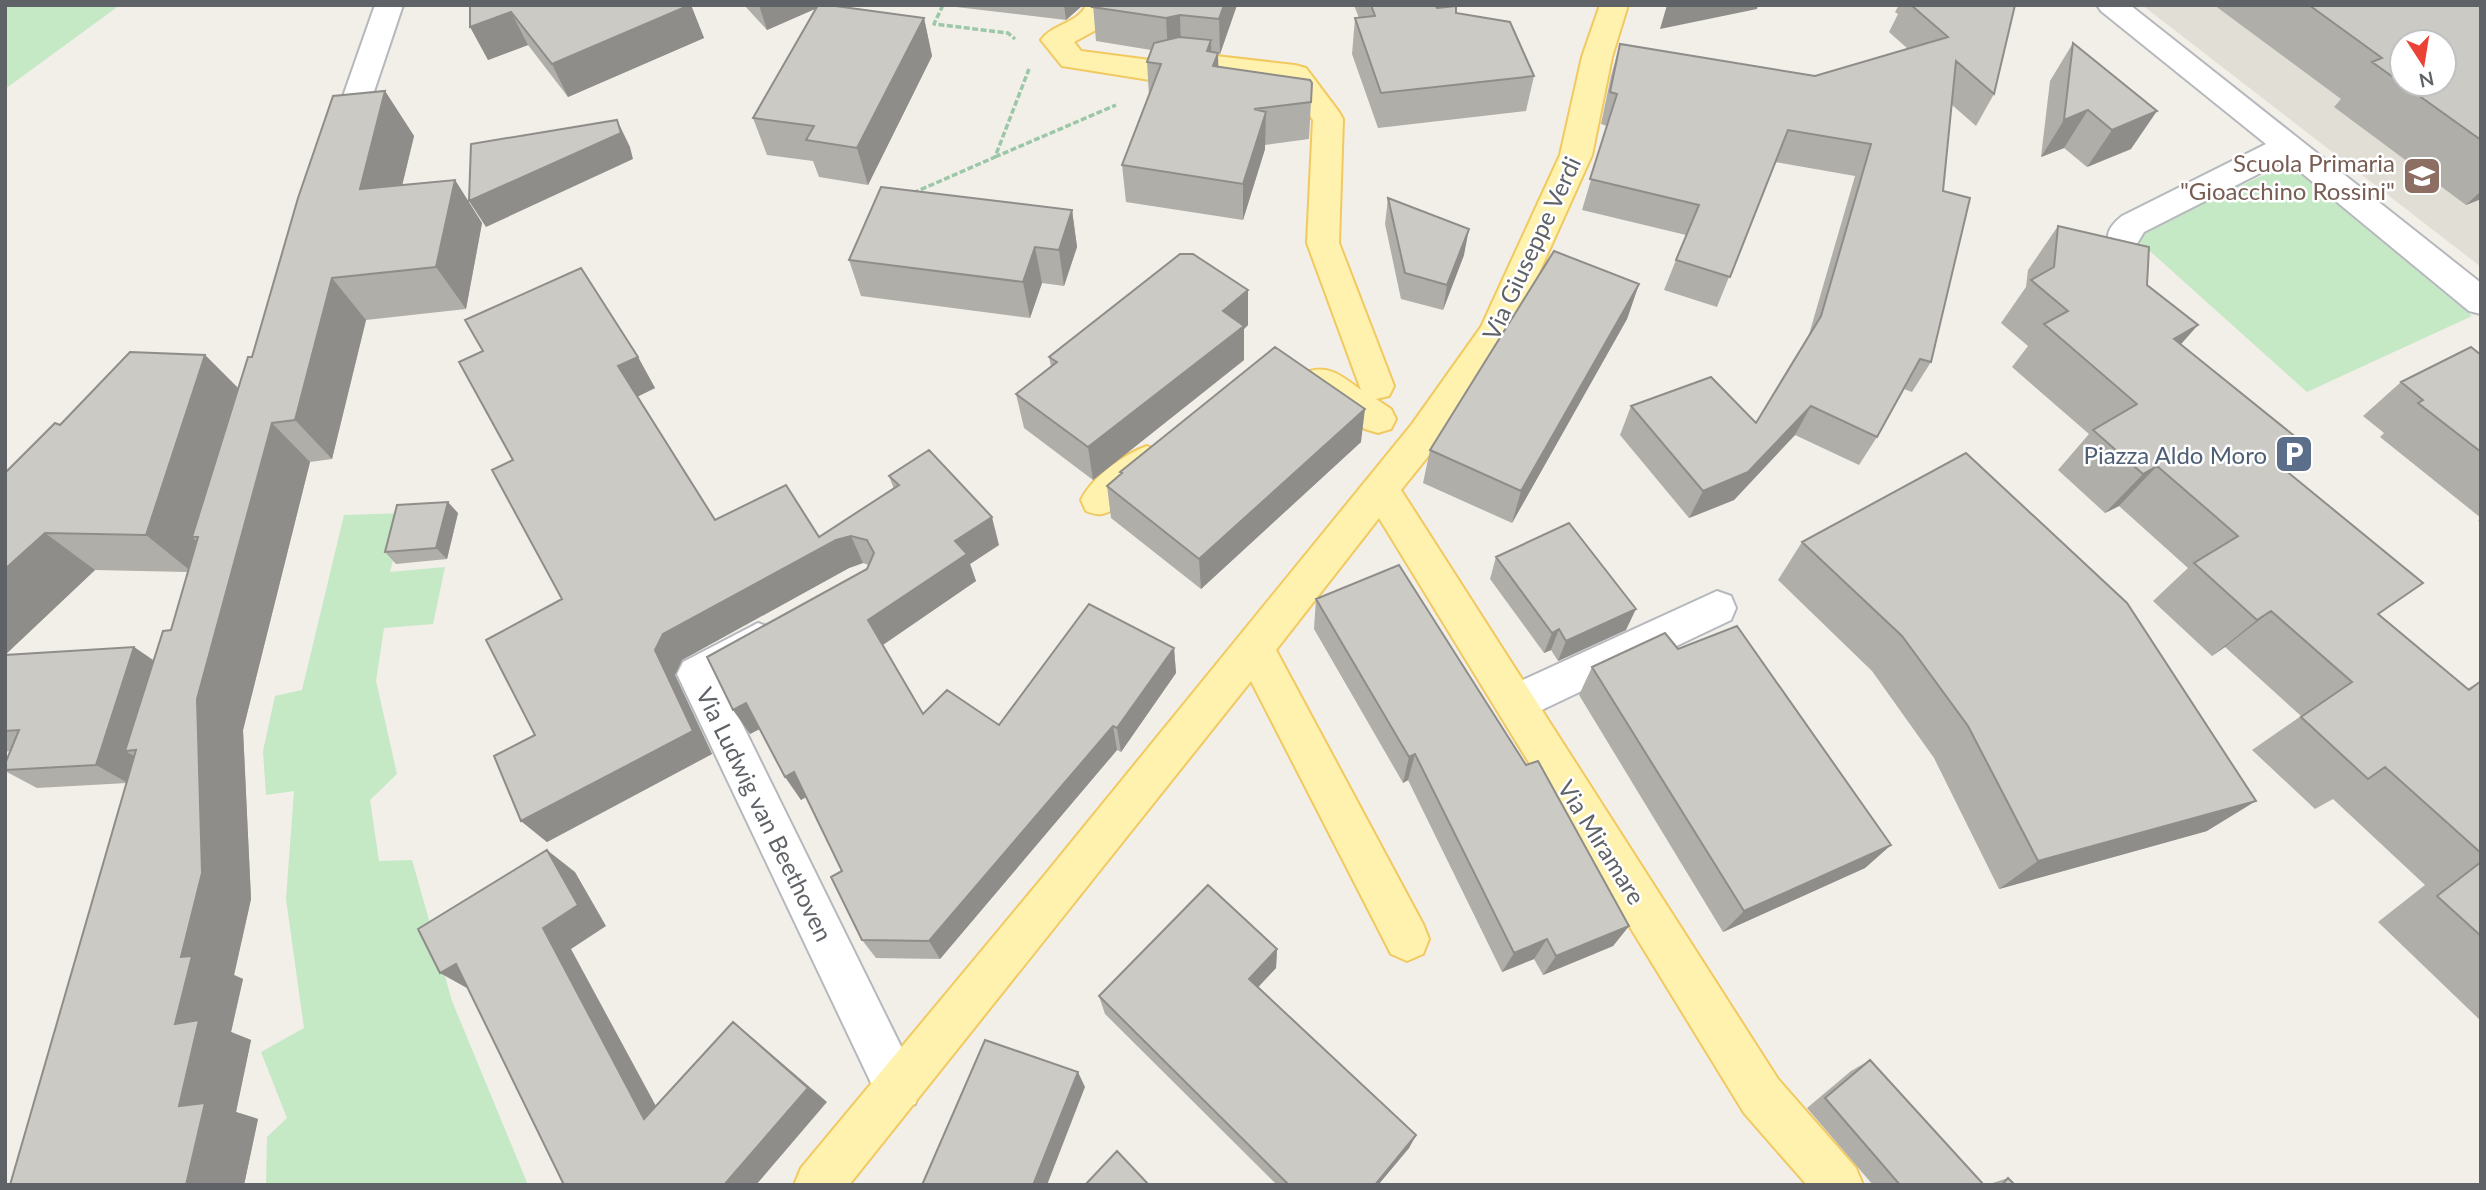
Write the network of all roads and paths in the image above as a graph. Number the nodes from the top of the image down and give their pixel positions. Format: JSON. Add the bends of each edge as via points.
{"nodes":[{"id":1,"x":389,"y":5,"type":"edge"},
{"id":2,"x":943,"y":5,"type":"edge"},
{"id":3,"x":1100,"y":5,"type":"edge"},
{"id":4,"x":1614,"y":5,"type":"edge"},
{"id":5,"x":2111,"y":5,"type":"edge"},
{"id":6,"x":1018,"y":41,"type":"dead end"},
{"id":7,"x":1029,"y":68,"type":"dead end"},
{"id":8,"x":1126,"y":106,"type":"dead end"},
{"id":9,"x":2289,"y":146,"type":"junction"},
{"id":10,"x":995,"y":158,"type":"junction"},
{"id":11,"x":333,"y":172,"type":"edge"},
{"id":12,"x":907,"y":195,"type":"edge"},
{"id":13,"x":2123,"y":241,"type":"edge"},
{"id":14,"x":2481,"y":302,"type":"edge"},
{"id":15,"x":1292,"y":360,"type":"edge"},
{"id":16,"x":1174,"y":439,"type":"edge"},
{"id":17,"x":1381,"y":489,"type":"junction"},
{"id":18,"x":1099,"y":500,"type":"dead end"},
{"id":19,"x":1717,"y":608,"type":"dead end"},
{"id":20,"x":792,"y":622,"type":"edge"},
{"id":21,"x":1254,"y":647,"type":"junction"},
{"id":22,"x":1515,"y":703,"type":"junction"},
{"id":23,"x":1407,"y":939,"type":"dead end"},
{"id":24,"x":898,"y":1087,"type":"junction"},
{"id":25,"x":818,"y":1185,"type":"edge"},
{"id":26,"x":1839,"y":1185,"type":"edge"}],
"edges":[{"from":1,"to":11,"type":"street"},
{"from":2,"to":6,"type":"path","via":[[934,24],[1008,33]]},
{"from":3,"to":15,"type":"main road","via":[[1095,18],[1056,40],[1072,58],[1150,70],[1181,62],[1295,75],[1328,119],[1323,243],[1378,402]]},
{"from":4,"to":17,"type":"main road","name":"Via Giuseppe Verdi","via":[[1597,57],[1576,155],[1495,333]]},
{"from":5,"to":9,"type":"street"},
{"from":7,"to":10,"type":"path"},
{"from":8,"to":10,"type":"path","via":[[1117,105]]},
{"from":9,"to":13,"type":"street","via":[[2133,224],[2124,232]]},
{"from":9,"to":14,"type":"street"},
{"from":10,"to":12,"type":"path"},
{"from":16,"to":18,"type":"main road"},
{"from":17,"to":21,"type":"main road","name":"Via Giuseppe Verdi"},
{"from":17,"to":22,"type":"main road","name":"Via Miramare"},
{"from":19,"to":22,"type":"street"},
{"from":20,"to":24,"type":"street","name":"Via Ludwig van Beethoven","via":[[697,674]]},
{"from":21,"to":23,"type":"main road"},
{"from":21,"to":24,"type":"main road","name":"Via Giuseppe Verdi"},
{"from":22,"to":26,"type":"main road","name":"Via Miramare","via":[[1761,1097]]},
{"from":24,"to":25,"type":"main road","name":"Via Giuseppe Verdi"}]}
